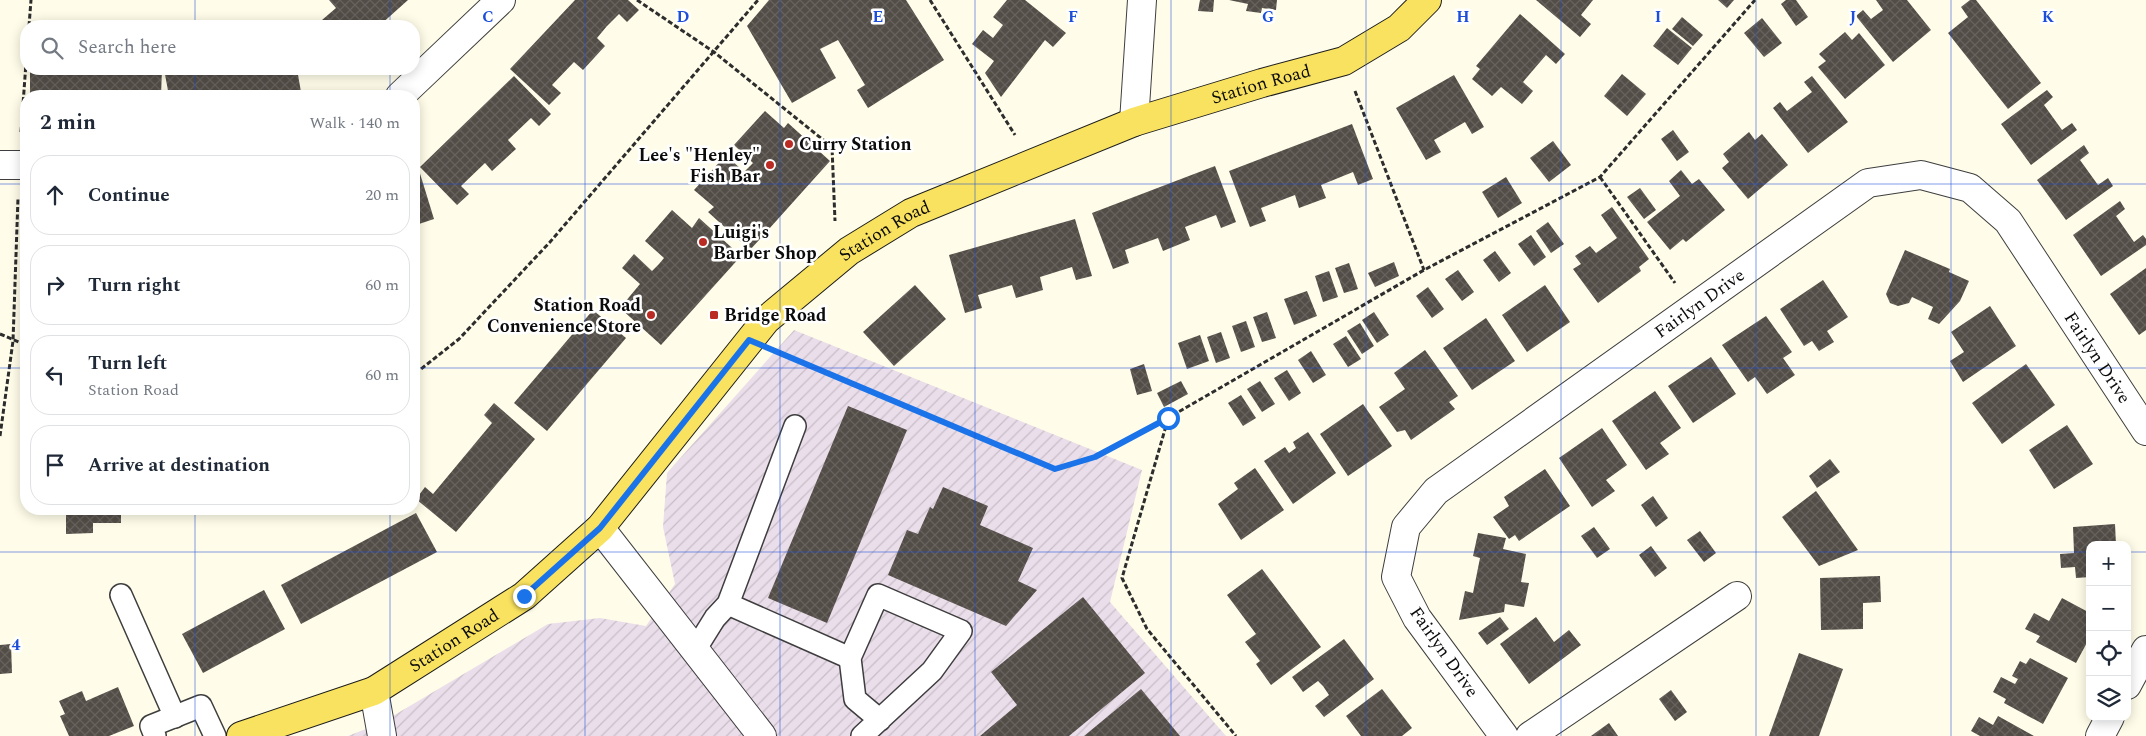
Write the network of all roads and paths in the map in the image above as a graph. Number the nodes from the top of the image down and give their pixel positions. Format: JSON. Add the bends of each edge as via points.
{"nodes":[{"id":1,"x":31,"y":0,"type":"edge"},
{"id":2,"x":501,"y":0,"type":"edge"},
{"id":3,"x":637,"y":0,"type":"edge"},
{"id":4,"x":758,"y":0,"type":"edge"},
{"id":5,"x":930,"y":0,"type":"edge"},
{"id":6,"x":1142,"y":0,"type":"edge"},
{"id":7,"x":1427,"y":0,"type":"edge"},
{"id":8,"x":1755,"y":0,"type":"edge"},
{"id":9,"x":29,"y":20,"type":"edge"},
{"id":10,"x":714,"y":52,"type":"junction"},
{"id":11,"x":1344,"y":61,"type":"junction"},
{"id":12,"x":25,"y":75,"type":"edge"},
{"id":13,"x":23,"y":90,"type":"edge"},
{"id":14,"x":406,"y":90,"type":"edge"},
{"id":15,"x":20,"y":119,"type":"edge"},
{"id":16,"x":1134,"y":122,"type":"junction"},
{"id":17,"x":1032,"y":164,"type":"junction"},
{"id":18,"x":15,"y":165,"type":"edge"},
{"id":19,"x":1600,"y":177,"type":"junction"},
{"id":20,"x":836,"y":262,"type":"junction"},
{"id":21,"x":1424,"y":270,"type":"junction"},
{"id":22,"x":1692,"y":308,"type":"junction"},
{"id":23,"x":0,"y":334,"type":"edge"},
{"id":24,"x":749,"y":340,"type":"junction"},
{"id":25,"x":13,"y":341,"type":"junction"},
{"id":26,"x":20,"y":343,"type":"edge"},
{"id":27,"x":420,"y":369,"type":"edge"},
{"id":28,"x":1168,"y":418,"type":"junction"},
{"id":29,"x":795,"y":426,"type":"dead end"},
{"id":30,"x":2146,"y":431,"type":"edge"},
{"id":31,"x":0,"y":436,"type":"edge"},
{"id":32,"x":600,"y":528,"type":"junction"},
{"id":33,"x":121,"y":595,"type":"dead end"},
{"id":34,"x":1737,"y":596,"type":"dead end"},
{"id":35,"x":728,"y":604,"type":"junction"},
{"id":36,"x":695,"y":650,"type":"junction"},
{"id":37,"x":2146,"y":650,"type":"edge"},
{"id":38,"x":850,"y":658,"type":"junction"},
{"id":39,"x":2131,"y":678,"type":"edge"},
{"id":40,"x":374,"y":691,"type":"junction"},
{"id":41,"x":175,"y":716,"type":"junction"},
{"id":42,"x":880,"y":720,"type":"junction"},
{"id":43,"x":2108,"y":721,"type":"edge"},
{"id":44,"x":156,"y":736,"type":"edge"},
{"id":45,"x":215,"y":736,"type":"edge"},
{"id":46,"x":241,"y":736,"type":"edge"},
{"id":47,"x":382,"y":736,"type":"edge"},
{"id":48,"x":762,"y":736,"type":"edge"},
{"id":49,"x":862,"y":736,"type":"edge"},
{"id":50,"x":1236,"y":736,"type":"edge"},
{"id":51,"x":1504,"y":736,"type":"edge"},
{"id":52,"x":1530,"y":736,"type":"edge"},
{"id":53,"x":2100,"y":736,"type":"edge"}],
"edges":[{"from":1,"to":9,"type":"path"},
{"from":2,"to":14,"type":"street"},
{"from":3,"to":10,"type":"path"},
{"from":4,"to":10,"type":"path"},
{"from":5,"to":17,"type":"path"},
{"from":6,"to":16,"type":"street"},
{"from":7,"to":11,"type":"main road","name":"Station Road","via":[[1399,28]]},
{"from":8,"to":19,"type":"path"},
{"from":10,"to":20,"type":"path","via":[[832,147]]},
{"from":10,"to":27,"type":"path","via":[[550,242],[459,339]]},
{"from":11,"to":16,"type":"main road","name":"Station Road"},
{"from":11,"to":21,"type":"path"},
{"from":12,"to":13,"type":"path"},
{"from":15,"to":18,"type":"path"},
{"from":16,"to":17,"type":"main road","name":"Station Road"},
{"from":17,"to":20,"type":"main road","name":"Station Road","via":[[911,213]]},
{"from":18,"to":25,"type":"path"},
{"from":19,"to":21,"type":"path"},
{"from":19,"to":22,"type":"path"},
{"from":20,"to":24,"type":"main road","name":"Station Road","via":[[766,320]]},
{"from":21,"to":28,"type":"path"},
{"from":22,"to":30,"type":"street","name":"Fairlyn Drive","via":[[1868,183],[1922,175],[1970,188],[2008,221]]},
{"from":22,"to":51,"type":"street","name":"Fairlyn Drive","via":[[1436,491],[1406,527],[1396,577],[1417,618]]},
{"from":23,"to":25,"type":"path"},
{"from":24,"to":28,"type":"path","via":[[1055,469],[1095,457]]},
{"from":24,"to":32,"type":"main road","name":"Station Road"},
{"from":25,"to":26,"type":"path"},
{"from":25,"to":31,"type":"path"},
{"from":28,"to":50,"type":"path","via":[[1122,578],[1147,629]]},
{"from":29,"to":35,"type":"lane"},
{"from":32,"to":36,"type":"street"},
{"from":32,"to":40,"type":"main road","name":"Station Road","via":[[524,596]]},
{"from":33,"to":41,"type":"lane"},
{"from":34,"to":52,"type":"street"},
{"from":35,"to":36,"type":"lane"},
{"from":35,"to":38,"type":"lane"},
{"from":36,"to":48,"type":"street"},
{"from":37,"to":39,"type":"street"},
{"from":38,"to":42,"type":"lane","via":[[855,699]]},
{"from":38,"to":42,"type":"lane","via":[[878,594],[961,631],[932,671]]},
{"from":40,"to":46,"type":"main road","name":"Station Road"},
{"from":40,"to":47,"type":"street"},
{"from":41,"to":44,"type":"lane","via":[[151,726]]},
{"from":41,"to":45,"type":"lane","via":[[201,706]]},
{"from":42,"to":49,"type":"lane"},
{"from":43,"to":53,"type":"street"}]}
